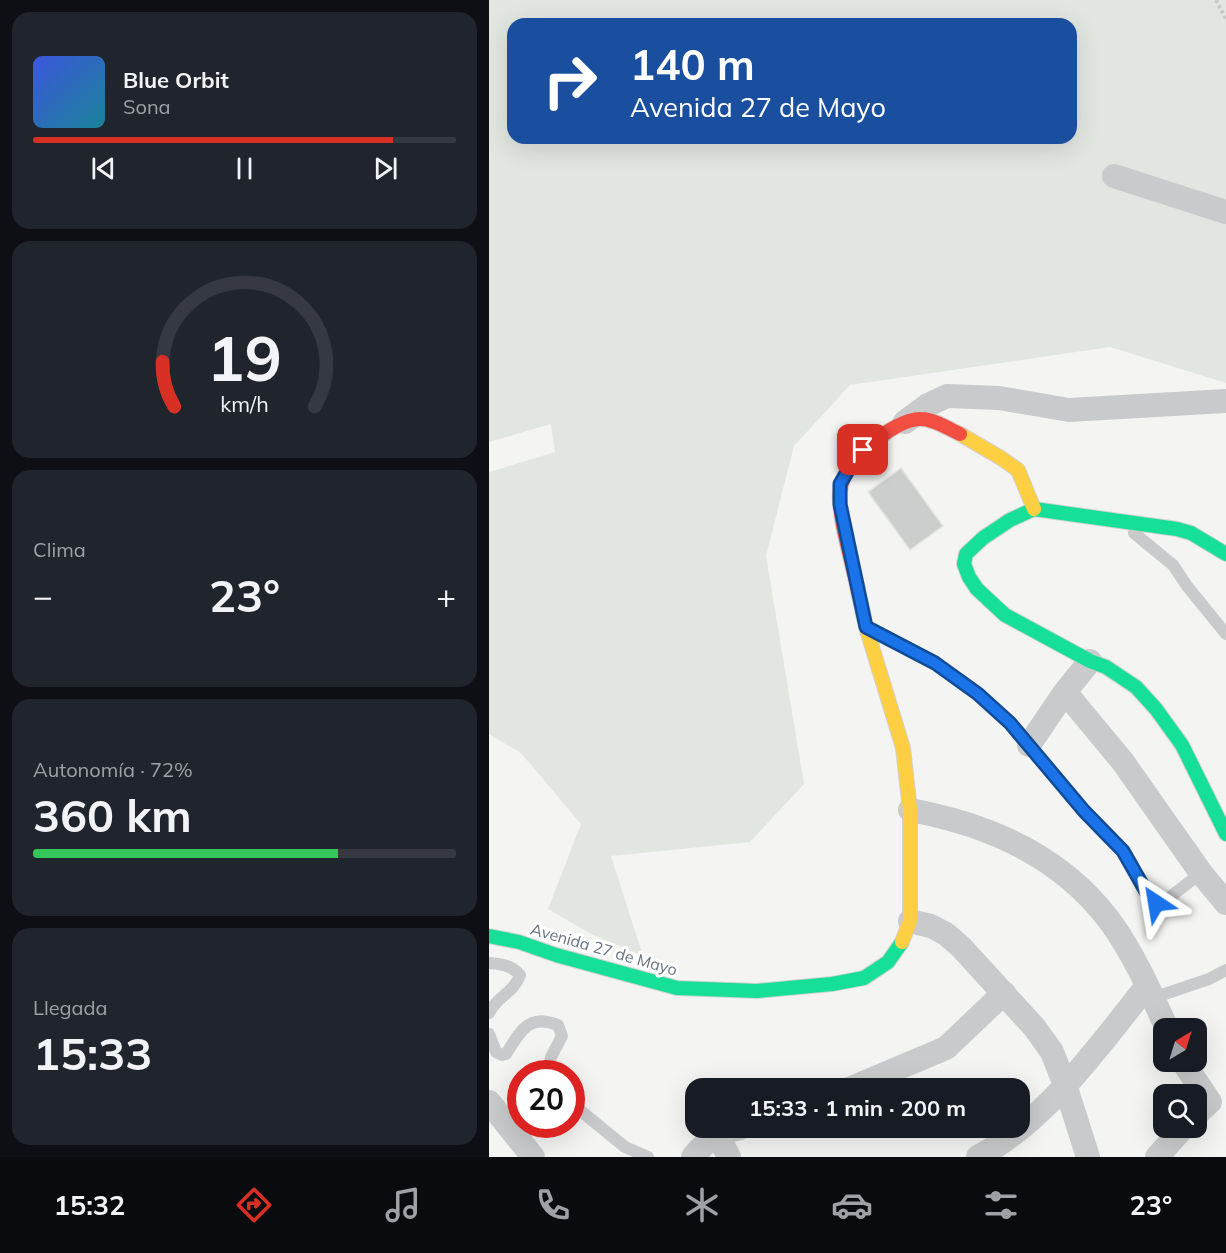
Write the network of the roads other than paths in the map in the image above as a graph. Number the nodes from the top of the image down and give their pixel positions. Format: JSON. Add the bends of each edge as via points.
{"nodes":[{"id":1,"x":1114,"y":176,"type":"dead end"},
{"id":2,"x":1226,"y":212,"type":"edge"},
{"id":3,"x":1226,"y":401,"type":"edge"},
{"id":4,"x":905,"y":422,"type":"junction"},
{"id":5,"x":1034,"y":508,"type":"junction"},
{"id":6,"x":1119,"y":522,"type":"junction"},
{"id":7,"x":1226,"y":554,"type":"edge"},
{"id":8,"x":866,"y":627,"type":"junction"},
{"id":9,"x":1226,"y":634,"type":"edge"},
{"id":10,"x":1090,"y":661,"type":"junction"},
{"id":11,"x":1065,"y":692,"type":"junction"},
{"id":12,"x":1029,"y":745,"type":"junction"},
{"id":13,"x":910,"y":810,"type":"junction"},
{"id":14,"x":1226,"y":834,"type":"edge"},
{"id":15,"x":1201,"y":873,"type":"junction"},
{"id":16,"x":1226,"y":903,"type":"edge"},
{"id":17,"x":910,"y":921,"type":"junction"},
{"id":18,"x":489,"y":936,"type":"edge"},
{"id":19,"x":489,"y":963,"type":"edge"},
{"id":20,"x":1226,"y":970,"type":"edge"},
{"id":21,"x":1150,"y":992,"type":"junction"},
{"id":22,"x":1003,"y":993,"type":"junction"},
{"id":23,"x":489,"y":1013,"type":"edge"},
{"id":24,"x":1162,"y":1018,"type":"edge"},
{"id":25,"x":489,"y":1034,"type":"edge"},
{"id":26,"x":550,"y":1060,"type":"edge"},
{"id":27,"x":875,"y":1078,"type":"edge"},
{"id":28,"x":1065,"y":1085,"type":"junction"},
{"id":29,"x":489,"y":1101,"type":"edge"},
{"id":30,"x":585,"y":1114,"type":"edge"},
{"id":31,"x":715,"y":1138,"type":"edge"},
{"id":32,"x":729,"y":1138,"type":"edge"},
{"id":33,"x":1174,"y":1138,"type":"edge"},
{"id":34,"x":533,"y":1157,"type":"edge"},
{"id":35,"x":648,"y":1157,"type":"edge"},
{"id":36,"x":693,"y":1157,"type":"edge"},
{"id":37,"x":729,"y":1157,"type":"edge"},
{"id":38,"x":978,"y":1157,"type":"edge"},
{"id":39,"x":1088,"y":1157,"type":"edge"},
{"id":40,"x":1157,"y":1157,"type":"edge"}],
"edges":[{"from":1,"to":2,"type":"street"},
{"from":3,"to":4,"type":"street","via":[[1069,410],[999,398],[947,396]]},
{"from":4,"to":5,"type":"street","via":[[923,419],[996,454],[1018,469]]},
{"from":4,"to":8,"type":"street","name":"Avenida 27 de Mayo","via":[[863,450],[840,484],[840,504]]},
{"from":5,"to":6,"type":"street"},
{"from":5,"to":10,"type":"street","via":[[983,538],[966,554],[964,564],[977,589],[1005,615]]},
{"from":6,"to":7,"type":"street","via":[[1191,533]]},
{"from":6,"to":9,"type":"lane","via":[[1173,565]]},
{"from":8,"to":12,"type":"lane","via":[[944,669],[978,694]]},
{"from":8,"to":13,"type":"street","name":"Avenida 27 de Mayo","via":[[903,748]]},
{"from":10,"to":11,"type":"street"},
{"from":10,"to":14,"type":"street","via":[[1136,687],[1156,709],[1182,745]]},
{"from":11,"to":12,"type":"street"},
{"from":11,"to":15,"type":"street","via":[[1123,762]]},
{"from":12,"to":15,"type":"lane","via":[[1123,851],[1152,902],[1161,904]]},
{"from":13,"to":17,"type":"street","name":"Avenida 27 de Mayo"},
{"from":13,"to":21,"type":"street","via":[[982,828],[1057,868],[1108,919]]},
{"from":15,"to":16,"type":"street"},
{"from":17,"to":18,"type":"street","name":"Avenida 27 de Mayo","via":[[904,940],[888,962],[864,978],[757,991],[677,988]]},
{"from":17,"to":22,"type":"street","via":[[946,934]]},
{"from":19,"to":23,"type":"lane","via":[[502,964],[520,975],[517,985],[497,1000]]},
{"from":20,"to":21,"type":"lane","via":[[1209,979]]},
{"from":21,"to":24,"type":"street"},
{"from":21,"to":28,"type":"street"},
{"from":22,"to":27,"type":"street","via":[[946,1048]]},
{"from":22,"to":28,"type":"street","via":[[1052,1052]]},
{"from":25,"to":26,"type":"lane","via":[[496,1052],[502,1055],[521,1029],[545,1020],[558,1025],[563,1036]]},
{"from":28,"to":38,"type":"street","via":[[1029,1122]]},
{"from":28,"to":39,"type":"street"},
{"from":29,"to":34,"type":"street"},
{"from":30,"to":35,"type":"lane","via":[[625,1147]]},
{"from":31,"to":36,"type":"street","via":[[705,1142]]},
{"from":32,"to":37,"type":"street"},
{"from":33,"to":40,"type":"street"}]}
